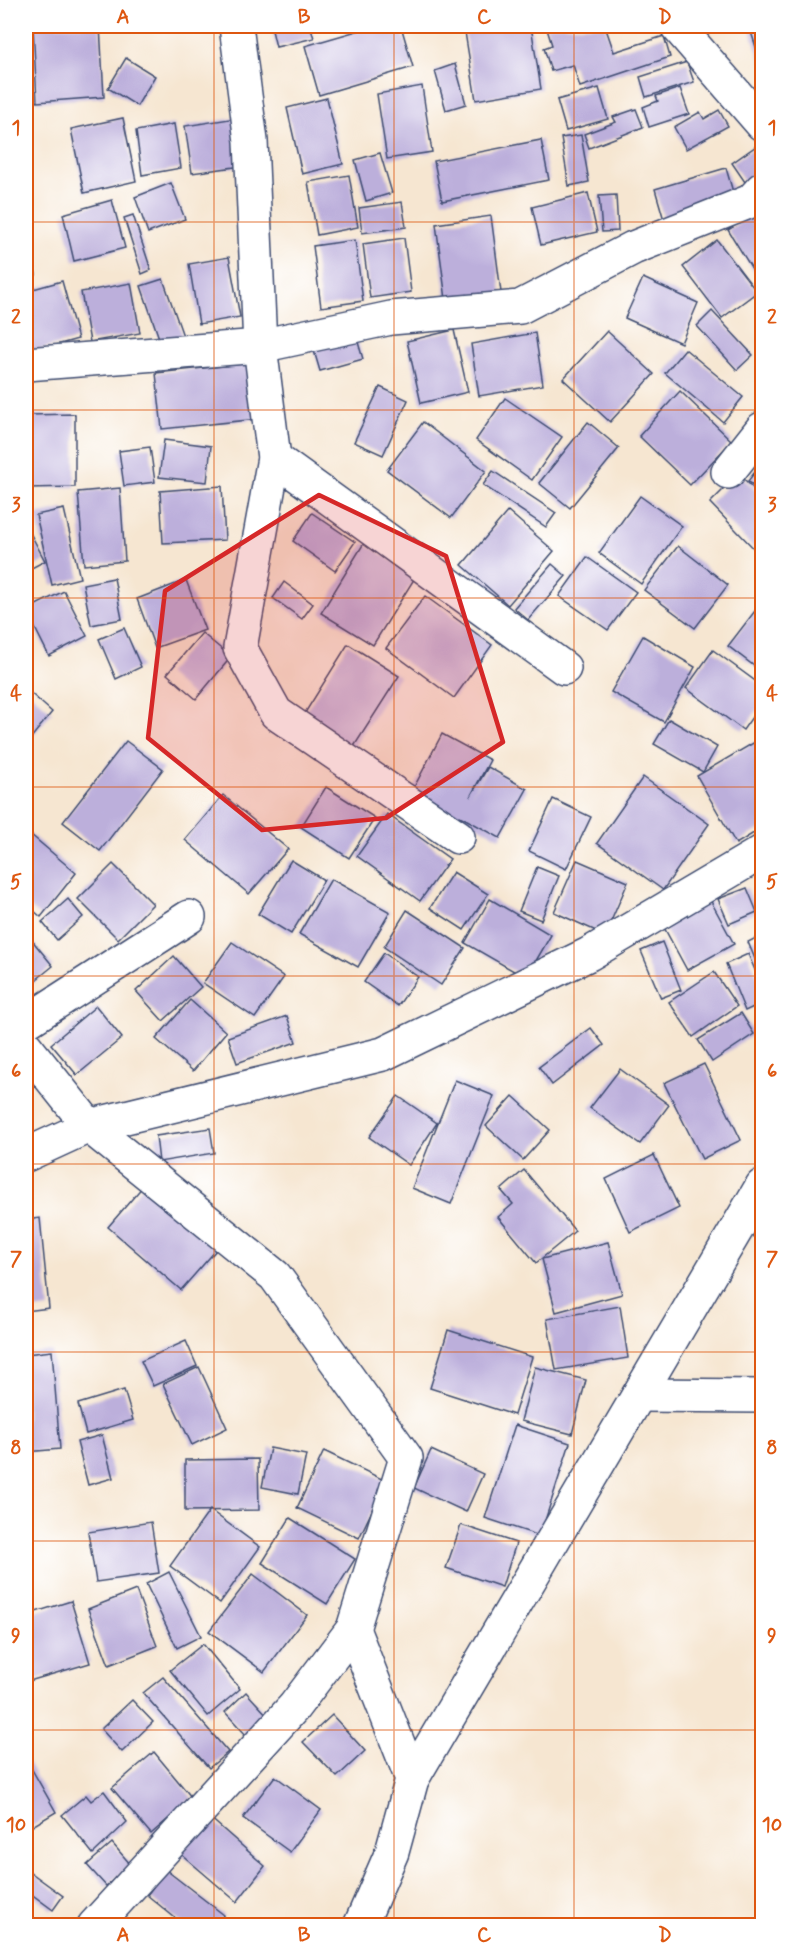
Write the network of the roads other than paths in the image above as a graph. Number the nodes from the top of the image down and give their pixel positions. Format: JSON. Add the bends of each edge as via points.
{"nodes":[{"id":1,"x":236,"y":26,"type":"edge"},
{"id":2,"x":677,"y":26,"type":"edge"},
{"id":3,"x":762,"y":124,"type":"edge"},
{"id":4,"x":762,"y":189,"type":"edge"},
{"id":5,"x":260,"y":346,"type":"junction"},
{"id":6,"x":26,"y":364,"type":"edge"},
{"id":7,"x":762,"y":429,"type":"edge"},
{"id":8,"x":274,"y":458,"type":"junction"},
{"id":9,"x":728,"y":472,"type":"dead end"},
{"id":10,"x":564,"y":668,"type":"dead end"},
{"id":11,"x":458,"y":837,"type":"dead end"},
{"id":12,"x":762,"y":852,"type":"edge"},
{"id":13,"x":189,"y":917,"type":"dead end"},
{"id":14,"x":26,"y":1022,"type":"edge"},
{"id":15,"x":26,"y":1047,"type":"edge"},
{"id":16,"x":89,"y":1126,"type":"junction"},
{"id":17,"x":26,"y":1155,"type":"edge"},
{"id":18,"x":762,"y":1186,"type":"edge"},
{"id":19,"x":639,"y":1395,"type":"junction"},
{"id":20,"x":762,"y":1396,"type":"edge"},
{"id":21,"x":353,"y":1629,"type":"junction"},
{"id":22,"x":412,"y":1779,"type":"junction"},
{"id":23,"x":94,"y":1926,"type":"edge"},
{"id":24,"x":360,"y":1926,"type":"edge"}],
"edges":[{"from":1,"to":5,"type":"street","via":[[251,141]]},
{"from":2,"to":3,"type":"street"},
{"from":4,"to":5,"type":"street","via":[[751,201],[633,248],[520,307],[390,318]]},
{"from":5,"to":6,"type":"street"},
{"from":5,"to":8,"type":"street"},
{"from":7,"to":9,"type":"street"},
{"from":8,"to":10,"type":"street"},
{"from":8,"to":11,"type":"street","via":[[240,648],[276,713]]},
{"from":12,"to":16,"type":"street","via":[[589,954],[383,1054]]},
{"from":13,"to":14,"type":"street"},
{"from":15,"to":16,"type":"street"},
{"from":16,"to":17,"type":"street"},
{"from":16,"to":21,"type":"street","via":[[275,1276],[406,1458]]},
{"from":18,"to":19,"type":"street"},
{"from":19,"to":20,"type":"street"},
{"from":19,"to":22,"type":"street"},
{"from":21,"to":22,"type":"street"},
{"from":21,"to":23,"type":"street","via":[[294,1707]]},
{"from":22,"to":24,"type":"street","via":[[392,1852]]}]}
